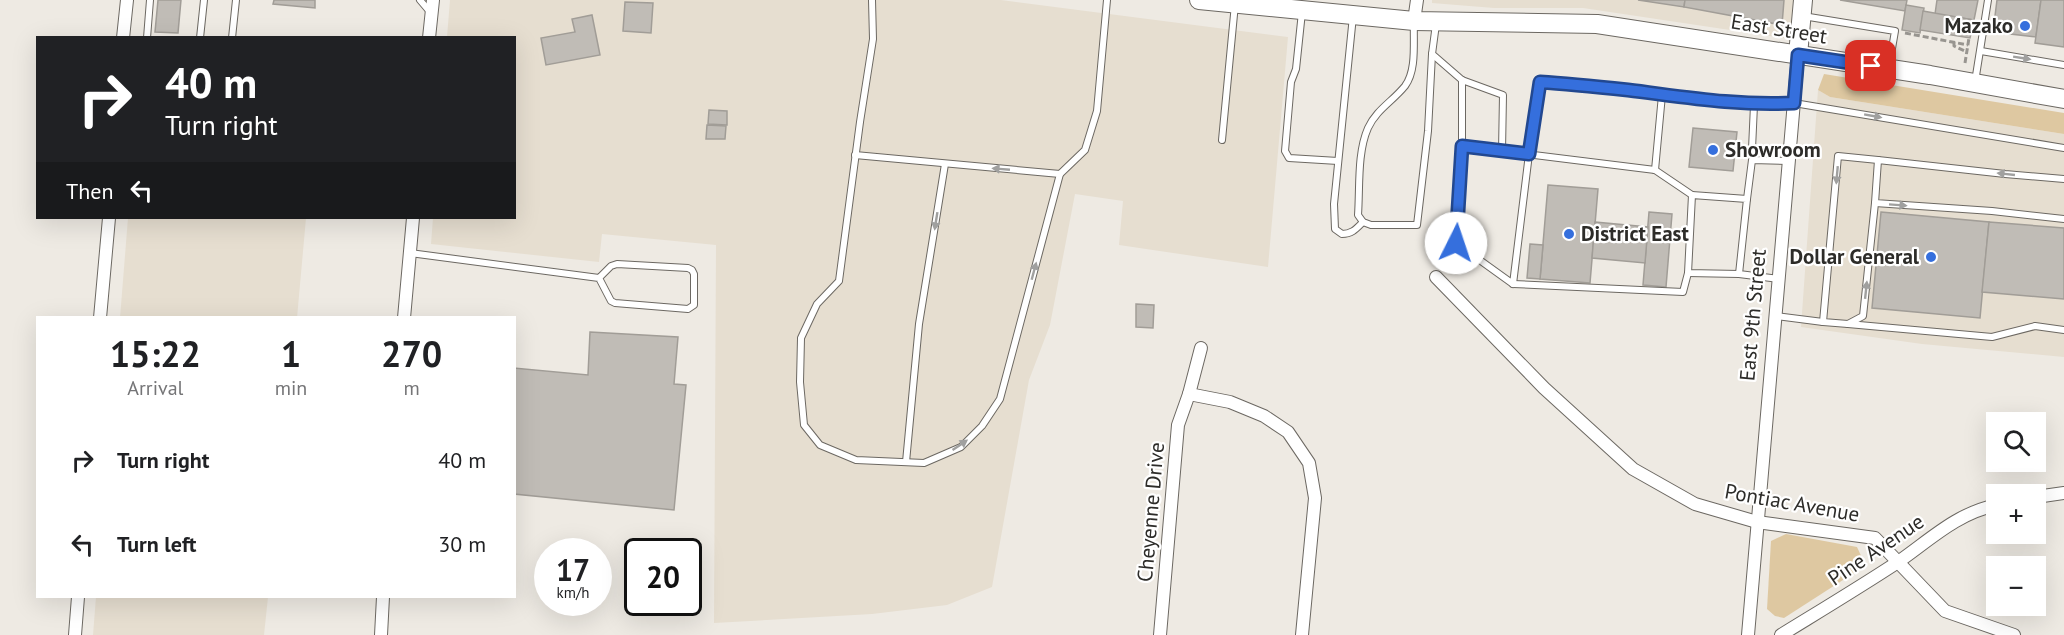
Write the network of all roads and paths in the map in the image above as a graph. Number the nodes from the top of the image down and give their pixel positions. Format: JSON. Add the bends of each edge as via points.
{"nodes":[{"id":1,"x":127,"y":0,"type":"edge"},
{"id":2,"x":150,"y":0,"type":"edge"},
{"id":3,"x":204,"y":0,"type":"edge"},
{"id":4,"x":236,"y":0,"type":"edge"},
{"id":5,"x":420,"y":0,"type":"edge"},
{"id":6,"x":433,"y":0,"type":"edge"},
{"id":7,"x":873,"y":0,"type":"edge"},
{"id":8,"x":1107,"y":0,"type":"edge"},
{"id":9,"x":1198,"y":0,"type":"edge"},
{"id":10,"x":1203,"y":0,"type":"edge"},
{"id":11,"x":1417,"y":0,"type":"edge"},
{"id":12,"x":1988,"y":0,"type":"edge"},
{"id":13,"x":1235,"y":4,"type":"junction"},
{"id":14,"x":1802,"y":8,"type":"edge"},
{"id":15,"x":1302,"y":11,"type":"junction"},
{"id":16,"x":431,"y":13,"type":"junction"},
{"id":17,"x":1353,"y":16,"type":"junction"},
{"id":18,"x":1414,"y":21,"type":"junction"},
{"id":19,"x":1437,"y":22,"type":"junction"},
{"id":20,"x":1895,"y":31,"type":"junction"},
{"id":21,"x":123,"y":36,"type":"edge"},
{"id":22,"x":147,"y":36,"type":"edge"},
{"id":23,"x":200,"y":36,"type":"edge"},
{"id":24,"x":232,"y":36,"type":"edge"},
{"id":25,"x":429,"y":36,"type":"edge"},
{"id":26,"x":1969,"y":38,"type":"dead end"},
{"id":27,"x":1954,"y":42,"type":"junction"},
{"id":28,"x":1968,"y":45,"type":"junction"},
{"id":29,"x":1981,"y":51,"type":"junction"},
{"id":30,"x":1966,"y":52,"type":"junction"},
{"id":31,"x":1432,"y":54,"type":"junction"},
{"id":32,"x":1798,"y":55,"type":"junction"},
{"id":33,"x":1965,"y":63,"type":"dead end"},
{"id":34,"x":2064,"y":65,"type":"edge"},
{"id":35,"x":1889,"y":69,"type":"junction"},
{"id":36,"x":1462,"y":80,"type":"junction"},
{"id":37,"x":1975,"y":83,"type":"junction"},
{"id":38,"x":1662,"y":95,"type":"junction"},
{"id":39,"x":2064,"y":99,"type":"edge"},
{"id":40,"x":1794,"y":103,"type":"junction"},
{"id":41,"x":1754,"y":105,"type":"junction"},
{"id":42,"x":1222,"y":140,"type":"dead end"},
{"id":43,"x":1462,"y":146,"type":"junction"},
{"id":44,"x":2064,"y":148,"type":"edge"},
{"id":45,"x":1752,"y":149,"type":"dead end"},
{"id":46,"x":1502,"y":151,"type":"junction"},
{"id":47,"x":1529,"y":154,"type":"junction"},
{"id":48,"x":855,"y":155,"type":"junction"},
{"id":49,"x":1878,"y":160,"type":"junction"},
{"id":50,"x":1338,"y":161,"type":"junction"},
{"id":51,"x":1789,"y":161,"type":"junction"},
{"id":52,"x":945,"y":164,"type":"junction"},
{"id":53,"x":1655,"y":170,"type":"junction"},
{"id":54,"x":1060,"y":174,"type":"junction"},
{"id":55,"x":2064,"y":179,"type":"edge"},
{"id":56,"x":1692,"y":195,"type":"junction"},
{"id":57,"x":1747,"y":199,"type":"junction"},
{"id":58,"x":1875,"y":203,"type":"junction"},
{"id":59,"x":109,"y":219,"type":"edge"},
{"id":60,"x":413,"y":219,"type":"edge"},
{"id":61,"x":2064,"y":219,"type":"edge"},
{"id":62,"x":1363,"y":222,"type":"junction"},
{"id":63,"x":410,"y":253,"type":"junction"},
{"id":64,"x":1688,"y":273,"type":"junction"},
{"id":65,"x":1739,"y":274,"type":"junction"},
{"id":66,"x":1436,"y":277,"type":"dead end"},
{"id":67,"x":600,"y":278,"type":"junction"},
{"id":68,"x":1779,"y":279,"type":"junction"},
{"id":69,"x":1513,"y":284,"type":"junction"},
{"id":70,"x":100,"y":316,"type":"edge"},
{"id":71,"x":404,"y":316,"type":"edge"},
{"id":72,"x":1775,"y":316,"type":"junction"},
{"id":73,"x":1823,"y":322,"type":"junction"},
{"id":74,"x":1848,"y":324,"type":"junction"},
{"id":75,"x":2064,"y":330,"type":"edge"},
{"id":76,"x":1201,"y":348,"type":"dead end"},
{"id":77,"x":1189,"y":394,"type":"junction"},
{"id":78,"x":906,"y":462,"type":"junction"},
{"id":79,"x":2064,"y":493,"type":"edge"},
{"id":80,"x":2046,"y":496,"type":"edge"},
{"id":81,"x":1986,"y":507,"type":"edge"},
{"id":82,"x":1757,"y":522,"type":"junction"},
{"id":83,"x":1897,"y":562,"type":"junction"},
{"id":84,"x":78,"y":598,"type":"edge"},
{"id":85,"x":383,"y":598,"type":"edge"},
{"id":86,"x":75,"y":635,"type":"edge"},
{"id":87,"x":381,"y":635,"type":"edge"},
{"id":88,"x":1160,"y":635,"type":"edge"},
{"id":89,"x":1302,"y":635,"type":"edge"},
{"id":90,"x":1749,"y":635,"type":"edge"},
{"id":91,"x":1781,"y":635,"type":"edge"},
{"id":92,"x":2014,"y":635,"type":"edge"}],
"edges":[{"from":1,"to":21,"type":"street"},
{"from":2,"to":22,"type":"lane"},
{"from":3,"to":23,"type":"lane"},
{"from":4,"to":24,"type":"lane"},
{"from":5,"to":16,"type":"lane"},
{"from":6,"to":16,"type":"street"},
{"from":7,"to":48,"type":"lane","via":[[873,39]]},
{"from":8,"to":54,"type":"lane","via":[[1097,111],[1085,150]]},
{"from":9,"to":10,"type":"main road","name":"East Street"},
{"from":10,"to":13,"type":"main road","name":"East Street"},
{"from":11,"to":18,"type":"street"},
{"from":12,"to":29,"type":"lane"},
{"from":13,"to":15,"type":"main road","name":"East Street"},
{"from":13,"to":42,"type":"lane"},
{"from":14,"to":20,"type":"lane"},
{"from":14,"to":32,"type":"main road","name":"East 9th Street"},
{"from":15,"to":17,"type":"main road","name":"East Street"},
{"from":15,"to":50,"type":"lane","via":[[1285,151],[1289,158]]},
{"from":16,"to":25,"type":"street"},
{"from":17,"to":18,"type":"main road","name":"East Street"},
{"from":17,"to":50,"type":"lane"},
{"from":18,"to":19,"type":"main road","name":"East Street"},
{"from":18,"to":62,"type":"lane","via":[[1412,69],[1406,85],[1368,128],[1362,152],[1358,214]]},
{"from":19,"to":31,"type":"lane"},
{"from":19,"to":32,"type":"main road","name":"East Street","via":[[1597,24]]},
{"from":20,"to":27,"type":"path"},
{"from":20,"to":35,"type":"lane"},
{"from":26,"to":28,"type":"path"},
{"from":27,"to":28,"type":"path"},
{"from":27,"to":30,"type":"path","via":[[1954,46]]},
{"from":28,"to":30,"type":"path"},
{"from":29,"to":34,"type":"lane","one_way":true},
{"from":29,"to":37,"type":"lane"},
{"from":30,"to":33,"type":"path"},
{"from":31,"to":36,"type":"lane"},
{"from":31,"to":62,"type":"lane","via":[[1417,225]]},
{"from":32,"to":35,"type":"main road","name":"East Street"},
{"from":32,"to":40,"type":"street","name":"East 9th Street"},
{"from":35,"to":37,"type":"main road","name":"East Street"},
{"from":36,"to":43,"type":"lane"},
{"from":36,"to":46,"type":"lane","via":[[1503,95]]},
{"from":37,"to":39,"type":"main road","name":"East Street"},
{"from":38,"to":41,"type":"lane"},
{"from":38,"to":47,"type":"lane","via":[[1540,82]]},
{"from":38,"to":53,"type":"lane"},
{"from":40,"to":41,"type":"lane"},
{"from":40,"to":44,"type":"lane","one_way":true},
{"from":40,"to":51,"type":"street","name":"East 9th Street"},
{"from":41,"to":45,"type":"lane"},
{"from":43,"to":46,"type":"lane"},
{"from":43,"to":69,"type":"lane","via":[[1456,243]]},
{"from":46,"to":47,"type":"lane"},
{"from":47,"to":53,"type":"lane"},
{"from":47,"to":69,"type":"lane"},
{"from":48,"to":52,"type":"lane"},
{"from":48,"to":78,"type":"lane","via":[[839,281],[818,304],[801,338],[804,425],[820,445],[856,460]]},
{"from":55,"to":49,"type":"lane","one_way":true},
{"from":49,"to":58,"type":"lane"},
{"from":49,"to":73,"type":"lane","one_way":true,"via":[[1838,156]]},
{"from":50,"to":62,"type":"lane","via":[[1335,229],[1348,234]]},
{"from":51,"to":57,"type":"lane","via":[[1752,160]]},
{"from":51,"to":68,"type":"street","name":"East 9th Street"},
{"from":54,"to":52,"type":"lane","one_way":true},
{"from":52,"to":78,"type":"lane","one_way":true,"via":[[919,324]]},
{"from":53,"to":56,"type":"lane"},
{"from":78,"to":54,"type":"lane","one_way":true,"via":[[924,462],[961,447],[982,426],[1000,399]]},
{"from":56,"to":57,"type":"lane"},
{"from":56,"to":64,"type":"lane"},
{"from":57,"to":65,"type":"lane"},
{"from":58,"to":61,"type":"lane","one_way":true},
{"from":74,"to":58,"type":"lane","one_way":true,"via":[[1863,316]]},
{"from":59,"to":70,"type":"street"},
{"from":60,"to":63,"type":"street"},
{"from":63,"to":67,"type":"lane"},
{"from":63,"to":71,"type":"street"},
{"from":64,"to":65,"type":"lane"},
{"from":64,"to":69,"type":"lane","via":[[1683,292]]},
{"from":65,"to":68,"type":"lane"},
{"from":66,"to":82,"type":"street","name":"Pontiac Avenue","via":[[1544,388],[1633,469],[1695,504]]},
{"from":67,"to":67,"type":"lane","via":[[617,264],[688,268],[694,274],[694,305],[688,309],[615,303]]},
{"from":68,"to":72,"type":"street","name":"East 9th Street"},
{"from":72,"to":73,"type":"lane"},
{"from":72,"to":82,"type":"street","name":"East 9th Street"},
{"from":73,"to":74,"type":"lane"},
{"from":74,"to":75,"type":"lane","via":[[1992,337],[2035,326]]},
{"from":76,"to":77,"type":"street","name":"Cheyenne Drive"},
{"from":77,"to":88,"type":"street","name":"Cheyenne Drive","via":[[1178,425]]},
{"from":77,"to":89,"type":"street","via":[[1230,402],[1264,416],[1288,432],[1309,463],[1315,498]]},
{"from":79,"to":80,"type":"street"},
{"from":81,"to":83,"type":"street","name":"Pine Avenue","via":[[1952,522]]},
{"from":82,"to":83,"type":"street","name":"Pontiac Avenue","via":[[1875,538]]},
{"from":82,"to":90,"type":"street","name":"East 9th Street"},
{"from":83,"to":91,"type":"street","name":"Pine Avenue"},
{"from":83,"to":92,"type":"street","name":"Pontiac Avenue","via":[[1945,611]]},
{"from":84,"to":86,"type":"street"},
{"from":85,"to":87,"type":"street"}]}
